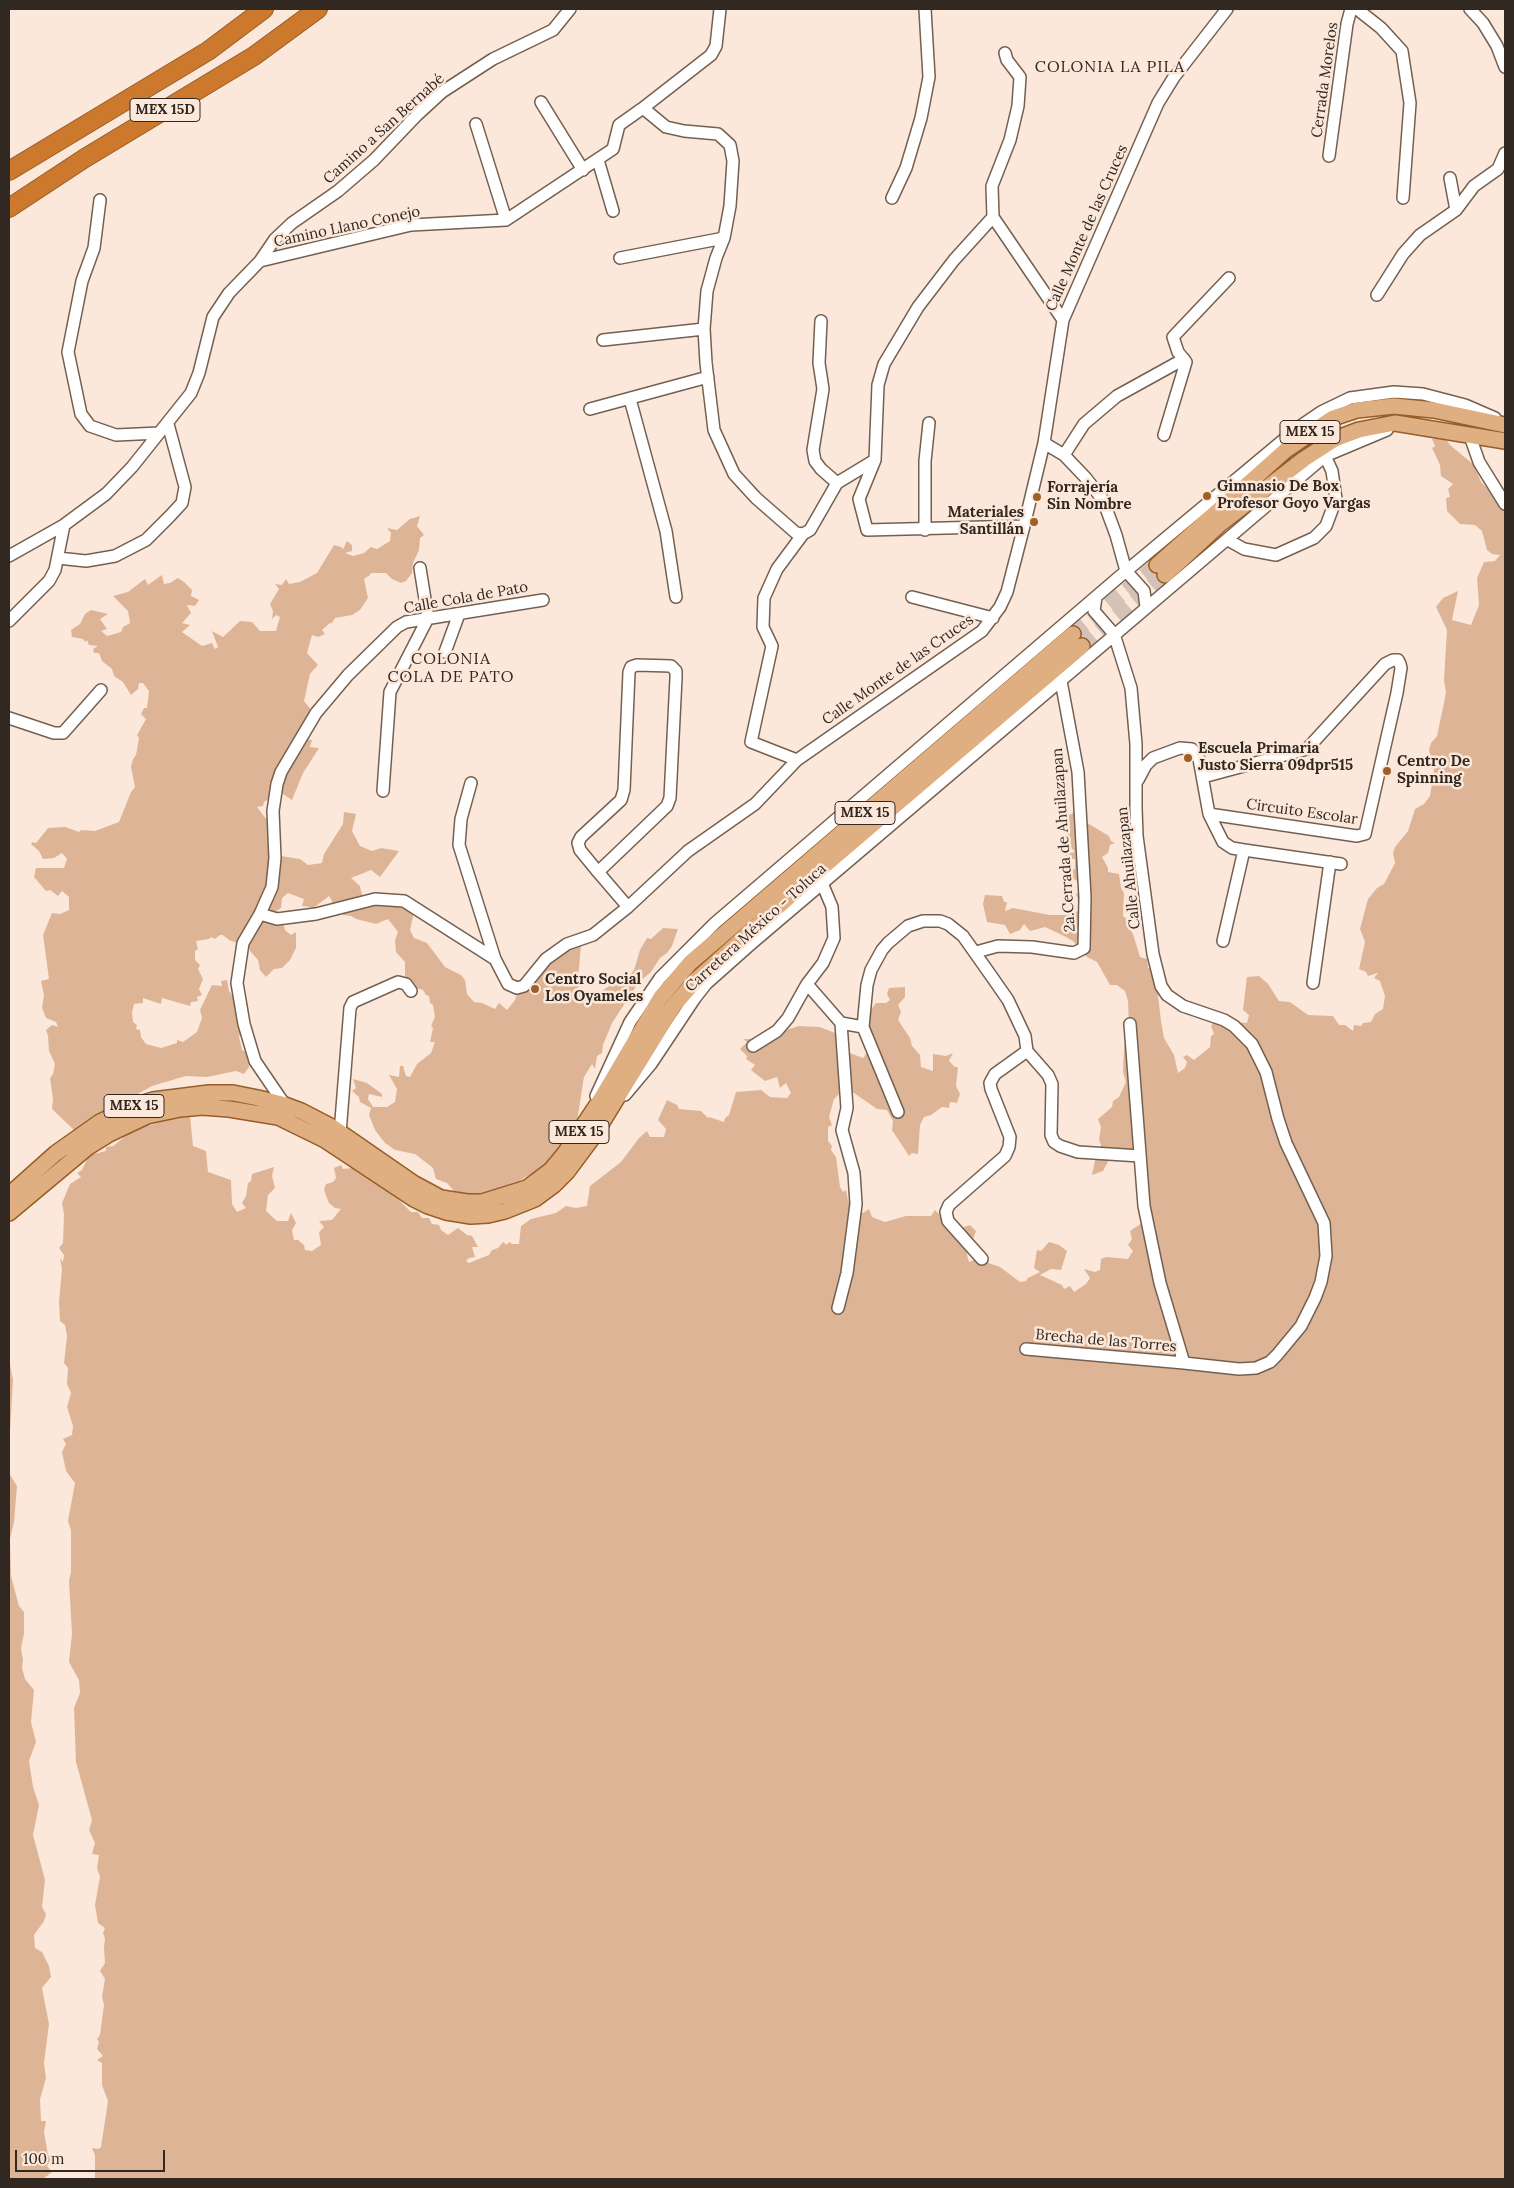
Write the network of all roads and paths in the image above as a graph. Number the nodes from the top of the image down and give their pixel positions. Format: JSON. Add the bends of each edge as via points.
{"nodes":[{"id":1,"x":264,"y":9,"type":"edge"},
{"id":2,"x":318,"y":9,"type":"edge"},
{"id":3,"x":570,"y":9,"type":"edge"},
{"id":4,"x":720,"y":9,"type":"edge"},
{"id":5,"x":925,"y":9,"type":"edge"},
{"id":6,"x":1227,"y":9,"type":"edge"},
{"id":7,"x":1351,"y":9,"type":"edge"},
{"id":8,"x":1357,"y":9,"type":"edge"},
{"id":9,"x":1470,"y":9,"type":"edge"},
{"id":10,"x":1005,"y":53,"type":"dead end"},
{"id":11,"x":1505,"y":67,"type":"edge"},
{"id":12,"x":541,"y":102,"type":"dead end"},
{"id":13,"x":643,"y":108,"type":"junction"},
{"id":14,"x":476,"y":124,"type":"dead end"},
{"id":15,"x":1505,"y":153,"type":"edge"},
{"id":16,"x":1329,"y":156,"type":"dead end"},
{"id":17,"x":598,"y":160,"type":"junction"},
{"id":18,"x":584,"y":170,"type":"junction"},
{"id":19,"x":9,"y":171,"type":"edge"},
{"id":20,"x":1450,"y":178,"type":"dead end"},
{"id":21,"x":892,"y":198,"type":"dead end"},
{"id":22,"x":1403,"y":198,"type":"dead end"},
{"id":23,"x":100,"y":200,"type":"dead end"},
{"id":24,"x":9,"y":208,"type":"edge"},
{"id":25,"x":1456,"y":210,"type":"junction"},
{"id":26,"x":613,"y":211,"type":"dead end"},
{"id":27,"x":993,"y":217,"type":"junction"},
{"id":28,"x":506,"y":220,"type":"junction"},
{"id":29,"x":724,"y":238,"type":"junction"},
{"id":30,"x":620,"y":258,"type":"dead end"},
{"id":31,"x":260,"y":261,"type":"junction"},
{"id":32,"x":1229,"y":278,"type":"dead end"},
{"id":33,"x":1377,"y":295,"type":"dead end"},
{"id":34,"x":1063,"y":320,"type":"junction"},
{"id":35,"x":821,"y":321,"type":"dead end"},
{"id":36,"x":704,"y":329,"type":"junction"},
{"id":37,"x":603,"y":340,"type":"dead end"},
{"id":38,"x":1184,"y":359,"type":"junction"},
{"id":39,"x":708,"y":377,"type":"junction"},
{"id":40,"x":630,"y":398,"type":"junction"},
{"id":41,"x":590,"y":409,"type":"dead end"},
{"id":42,"x":929,"y":423,"type":"dead end"},
{"id":43,"x":168,"y":424,"type":"junction"},
{"id":44,"x":1404,"y":424,"type":"junction"},
{"id":45,"x":1505,"y":424,"type":"edge"},
{"id":46,"x":159,"y":433,"type":"junction"},
{"id":47,"x":1164,"y":435,"type":"dead end"},
{"id":48,"x":1470,"y":436,"type":"junction"},
{"id":49,"x":1505,"y":441,"type":"edge"},
{"id":50,"x":1044,"y":442,"type":"junction"},
{"id":51,"x":1064,"y":454,"type":"junction"},
{"id":52,"x":1325,"y":456,"type":"junction"},
{"id":53,"x":875,"y":460,"type":"junction"},
{"id":54,"x":837,"y":483,"type":"junction"},
{"id":55,"x":1505,"y":504,"type":"edge"},
{"id":56,"x":64,"y":526,"type":"junction"},
{"id":57,"x":1024,"y":526,"type":"junction"},
{"id":58,"x":924,"y":530,"type":"junction"},
{"id":59,"x":804,"y":534,"type":"junction"},
{"id":60,"x":1228,"y":540,"type":"junction"},
{"id":61,"x":9,"y":556,"type":"edge"},
{"id":62,"x":58,"y":558,"type":"junction"},
{"id":63,"x":420,"y":568,"type":"dead end"},
{"id":64,"x":1126,"y":571,"type":"junction"},
{"id":65,"x":676,"y":597,"type":"dead end"},
{"id":66,"x":912,"y":597,"type":"dead end"},
{"id":67,"x":1096,"y":597,"type":"junction"},
{"id":68,"x":543,"y":600,"type":"dead end"},
{"id":69,"x":1146,"y":607,"type":"junction"},
{"id":70,"x":459,"y":614,"type":"junction"},
{"id":71,"x":428,"y":618,"type":"junction"},
{"id":72,"x":993,"y":618,"type":"junction"},
{"id":73,"x":9,"y":621,"type":"edge"},
{"id":74,"x":1114,"y":634,"type":"junction"},
{"id":75,"x":445,"y":652,"type":"dead end"},
{"id":76,"x":1061,"y":681,"type":"junction"},
{"id":77,"x":101,"y":690,"type":"dead end"},
{"id":78,"x":9,"y":718,"type":"edge"},
{"id":79,"x":797,"y":760,"type":"junction"},
{"id":80,"x":1203,"y":777,"type":"junction"},
{"id":81,"x":1137,"y":781,"type":"junction"},
{"id":82,"x":471,"y":783,"type":"dead end"},
{"id":83,"x":383,"y":791,"type":"dead end"},
{"id":84,"x":1209,"y":814,"type":"junction"},
{"id":85,"x":1244,"y":850,"type":"junction"},
{"id":86,"x":598,"y":872,"type":"junction"},
{"id":87,"x":822,"y":883,"type":"junction"},
{"id":88,"x":628,"y":908,"type":"junction"},
{"id":89,"x":260,"y":914,"type":"junction"},
{"id":90,"x":1223,"y":941,"type":"dead end"},
{"id":91,"x":976,"y":952,"type":"junction"},
{"id":92,"x":495,"y":959,"type":"junction"},
{"id":93,"x":1313,"y":983,"type":"dead end"},
{"id":94,"x":807,"y":984,"type":"junction"},
{"id":95,"x":412,"y":991,"type":"dead end"},
{"id":96,"x":841,"y":1023,"type":"junction"},
{"id":97,"x":1130,"y":1024,"type":"dead end"},
{"id":98,"x":1234,"y":1026,"type":"joint"},
{"id":99,"x":863,"y":1027,"type":"junction"},
{"id":100,"x":753,"y":1046,"type":"dead end"},
{"id":101,"x":1027,"y":1051,"type":"junction"},
{"id":102,"x":285,"y":1105,"type":"junction"},
{"id":103,"x":898,"y":1112,"type":"dead end"},
{"id":104,"x":607,"y":1116,"type":"junction"},
{"id":105,"x":584,"y":1124,"type":"junction"},
{"id":106,"x":340,"y":1133,"type":"junction"},
{"id":107,"x":1140,"y":1156,"type":"junction"},
{"id":108,"x":9,"y":1195,"type":"edge"},
{"id":109,"x":9,"y":1213,"type":"edge"},
{"id":110,"x":982,"y":1259,"type":"dead end"},
{"id":111,"x":838,"y":1308,"type":"dead end"},
{"id":112,"x":1026,"y":1349,"type":"dead end"},
{"id":113,"x":1184,"y":1363,"type":"junction"}],
"edges":[{"from":1,"to":19,"type":"highway","number":"MEX 15D","via":[[208,51]]},
{"from":2,"to":24,"type":"highway","number":"MEX 15D","via":[[254,56]]},
{"from":3,"to":31,"type":"street","name":"Camino a San Bernabé","via":[[553,30],[493,59],[442,92],[352,179],[292,223],[275,239]]},
{"from":4,"to":13,"type":"street","name":"Camino Llano Conejo","via":[[716,46],[711,55]]},
{"from":5,"to":21,"type":"street","via":[[927,85],[906,168]]},
{"from":6,"to":34,"type":"street","name":"Calle Monte de las Cruces","via":[[1158,103]]},
{"from":7,"to":16,"type":"street","name":"Cerrada Morelos"},
{"from":8,"to":22,"type":"street","via":[[1402,51],[1410,103]]},
{"from":9,"to":11,"type":"street","via":[[1497,46]]},
{"from":10,"to":27,"type":"street","via":[[1020,78],[1018,106],[1010,140],[992,186]]},
{"from":12,"to":18,"type":"street"},
{"from":13,"to":17,"type":"street","name":"Camino Llano Conejo","via":[[619,125],[613,149]]},
{"from":13,"to":29,"type":"street","via":[[666,127],[718,134],[730,145],[733,161]]},
{"from":14,"to":28,"type":"street"},
{"from":15,"to":25,"type":"street","via":[[1498,168],[1474,186]]},
{"from":17,"to":18,"type":"street","name":"Camino Llano Conejo"},
{"from":17,"to":26,"type":"street"},
{"from":18,"to":28,"type":"street","name":"Camino Llano Conejo"},
{"from":20,"to":25,"type":"street"},
{"from":23,"to":46,"type":"street","via":[[94,248],[82,282],[68,352],[81,414],[90,426],[116,435]]},
{"from":25,"to":33,"type":"street","via":[[1420,235],[1403,254]]},
{"from":27,"to":34,"type":"street"},
{"from":27,"to":53,"type":"street","via":[[918,307],[884,364],[878,385]]},
{"from":28,"to":31,"type":"street","name":"Camino Llano Conejo","via":[[411,225]]},
{"from":29,"to":30,"type":"street"},
{"from":29,"to":36,"type":"street","via":[[707,291]]},
{"from":31,"to":43,"type":"street","name":"Camino a San Bernabé","via":[[229,293],[213,317],[191,393]]},
{"from":32,"to":38,"type":"street","via":[[1173,337]]},
{"from":34,"to":50,"type":"street","name":"Calle Monte de las Cruces"},
{"from":35,"to":54,"type":"street","via":[[819,363],[823,390],[813,450],[820,469]]},
{"from":36,"to":37,"type":"street"},
{"from":36,"to":39,"type":"street"},
{"from":38,"to":47,"type":"street","via":[[1186,362]]},
{"from":38,"to":51,"type":"street","via":[[1117,396],[1084,424]]},
{"from":39,"to":40,"type":"street"},
{"from":39,"to":59,"type":"street","via":[[714,430],[734,474],[796,533]]},
{"from":40,"to":41,"type":"street"},
{"from":40,"to":65,"type":"street","via":[[666,531]]},
{"from":42,"to":58,"type":"street"},
{"from":43,"to":46,"type":"street","name":"Camino a San Bernabé"},
{"from":43,"to":62,"type":"street","via":[[185,487],[182,503],[146,540],[115,556],[86,560]]},
{"from":44,"to":45,"type":"main road","number":"MEX 15","via":[[1383,424],[1359,430],[1320,448],[1161,570],[1286,450],[1333,418],[1358,410],[1394,406]]},
{"from":44,"to":48,"type":"main road","number":"MEX 15"},
{"from":44,"to":52,"type":"street"},
{"from":45,"to":64,"type":"street","via":[[1465,405],[1423,394],[1394,392],[1350,398],[1300,427]]},
{"from":46,"to":56,"type":"street","via":[[106,494]]},
{"from":48,"to":49,"type":"main road","number":"MEX 15"},
{"from":48,"to":55,"type":"street","via":[[1479,462]]},
{"from":50,"to":51,"type":"street"},
{"from":50,"to":57,"type":"street","name":"Calle Monte de las Cruces"},
{"from":51,"to":64,"type":"street","via":[[1103,500]]},
{"from":52,"to":60,"type":"street"},
{"from":52,"to":60,"type":"street","via":[[1332,471],[1336,499],[1326,526],[1314,538],[1276,555],[1244,549]]},
{"from":53,"to":54,"type":"street"},
{"from":53,"to":58,"type":"street","via":[[860,499],[867,530]]},
{"from":54,"to":59,"type":"street","via":[[810,530]]},
{"from":56,"to":61,"type":"street"},
{"from":56,"to":62,"type":"street"},
{"from":57,"to":58,"type":"street"},
{"from":57,"to":72,"type":"street","name":"Calle Monte de las Cruces","via":[[1007,592]]},
{"from":59,"to":79,"type":"street","via":[[777,569],[764,598],[763,627],[772,646],[751,742]]},
{"from":60,"to":69,"type":"street"},
{"from":62,"to":73,"type":"street","via":[[49,581]]},
{"from":63,"to":71,"type":"street"},
{"from":64,"to":67,"type":"street"},
{"from":64,"to":69,"type":"street","via":[[1144,591]]},
{"from":66,"to":72,"type":"street"},
{"from":67,"to":74,"type":"street","via":[[1094,611]]},
{"from":67,"to":105,"type":"street","via":[[723,916],[680,957],[660,978],[630,1022]]},
{"from":68,"to":70,"type":"street","name":"Calle Cola de Pato"},
{"from":69,"to":74,"type":"street"},
{"from":70,"to":71,"type":"street","name":"Calle Cola de Pato"},
{"from":70,"to":75,"type":"street"},
{"from":71,"to":83,"type":"street","via":[[390,692]]},
{"from":71,"to":89,"type":"street","name":"Calle Cola de Pato","via":[[397,626],[348,674],[316,713],[287,761],[277,784],[272,887]]},
{"from":72,"to":79,"type":"street","name":"Calle Monte de las Cruces","via":[[969,641]]},
{"from":74,"to":76,"type":"street"},
{"from":74,"to":81,"type":"street","name":"Calle Ahuilazapan","via":[[1131,688]]},
{"from":76,"to":87,"type":"street"},
{"from":76,"to":91,"type":"street","name":"2a.Cerrada de Ahuilazapan","via":[[1078,772],[1085,897],[1084,948],[1074,953],[998,946]]},
{"from":77,"to":78,"type":"street","via":[[63,732],[54,733]]},
{"from":79,"to":88,"type":"street","name":"Calle Monte de las Cruces","via":[[754,804],[688,851]]},
{"from":80,"to":81,"type":"street","via":[[1192,748],[1180,748],[1153,758]]},
{"from":80,"to":84,"type":"street"},
{"from":80,"to":84,"type":"street","name":"Circuito Escolar","via":[[1307,749],[1385,664],[1398,660],[1401,668],[1393,712],[1364,834],[1357,836]]},
{"from":81,"to":98,"type":"street","name":"Calle Ahuilazapan","via":[[1138,836],[1153,954],[1161,986],[1167,995],[1183,1006]]},
{"from":82,"to":92,"type":"street","via":[[461,819],[459,845]]},
{"from":84,"to":85,"type":"street","via":[[1223,842]]},
{"from":85,"to":90,"type":"street"},
{"from":85,"to":93,"type":"street","via":[[1336,863]]},
{"from":86,"to":86,"type":"street","via":[[578,843],[621,800],[624,790],[629,672],[637,665],[671,666],[676,671],[676,678],[670,798],[667,806]]},
{"from":86,"to":88,"type":"street"},
{"from":87,"to":94,"type":"street","via":[[832,907],[834,938],[824,963]]},
{"from":87,"to":104,"type":"street","via":[[706,984],[652,1064]]},
{"from":88,"to":92,"type":"street","name":"Calle Monte de las Cruces","via":[[592,935],[567,944],[546,959],[524,986],[517,988],[508,984]]},
{"from":89,"to":92,"type":"street","via":[[277,919],[316,914],[375,899],[404,901]]},
{"from":89,"to":102,"type":"street","name":"Calle Cola de Pato","via":[[244,943],[238,983],[244,1024],[255,1061]]},
{"from":91,"to":99,"type":"street","via":[[948,924],[923,921],[908,926],[882,950],[874,963],[867,985]]},
{"from":91,"to":101,"type":"street","via":[[1008,1000],[1025,1036]]},
{"from":94,"to":96,"type":"street"},
{"from":94,"to":100,"type":"street","via":[[777,1031]]},
{"from":95,"to":106,"type":"street","via":[[406,984],[398,982],[353,1002]]},
{"from":96,"to":99,"type":"street"},
{"from":96,"to":111,"type":"street","via":[[847,1108],[842,1130],[854,1173],[856,1204]]},
{"from":97,"to":107,"type":"street"},
{"from":98,"to":113,"type":"street","name":"Brecha de las Torres","via":[[1262,1059],[1286,1142],[1324,1224],[1324,1269],[1315,1298],[1301,1326],[1270,1362],[1256,1368]]},
{"from":99,"to":103,"type":"street"},
{"from":101,"to":107,"type":"street","via":[[1052,1084],[1051,1135],[1054,1142],[1078,1152]]},
{"from":101,"to":110,"type":"street","via":[[995,1074],[990,1083],[1010,1137],[1005,1156],[949,1204],[946,1212],[948,1221]]},
{"from":102,"to":106,"type":"main road","name":"Carretera México - Toluca","number":"MEX 15"},
{"from":102,"to":108,"type":"main road","name":"Carretera México - Toluca","number":"MEX 15","via":[[233,1094],[209,1093],[153,1100],[133,1106],[81,1134]]},
{"from":104,"to":105,"type":"main road","name":"Carretera México - Toluca","number":"MEX 15","via":[[674,1006],[697,979],[1078,640],[690,963],[661,997]]},
{"from":104,"to":109,"type":"main road","name":"Carretera México - Toluca","number":"MEX 15","via":[[554,1185],[522,1205],[488,1215],[458,1214],[428,1206],[325,1140],[278,1117],[202,1107],[154,1114],[109,1134],[88,1147]]},
{"from":105,"to":106,"type":"main road","name":"Carretera México - Toluca","number":"MEX 15","via":[[565,1153],[543,1176],[527,1188],[482,1202],[449,1200],[434,1195]]},
{"from":107,"to":113,"type":"street","via":[[1144,1206],[1160,1283]]},
{"from":112,"to":113,"type":"street","name":"Brecha de las Torres"}]}
